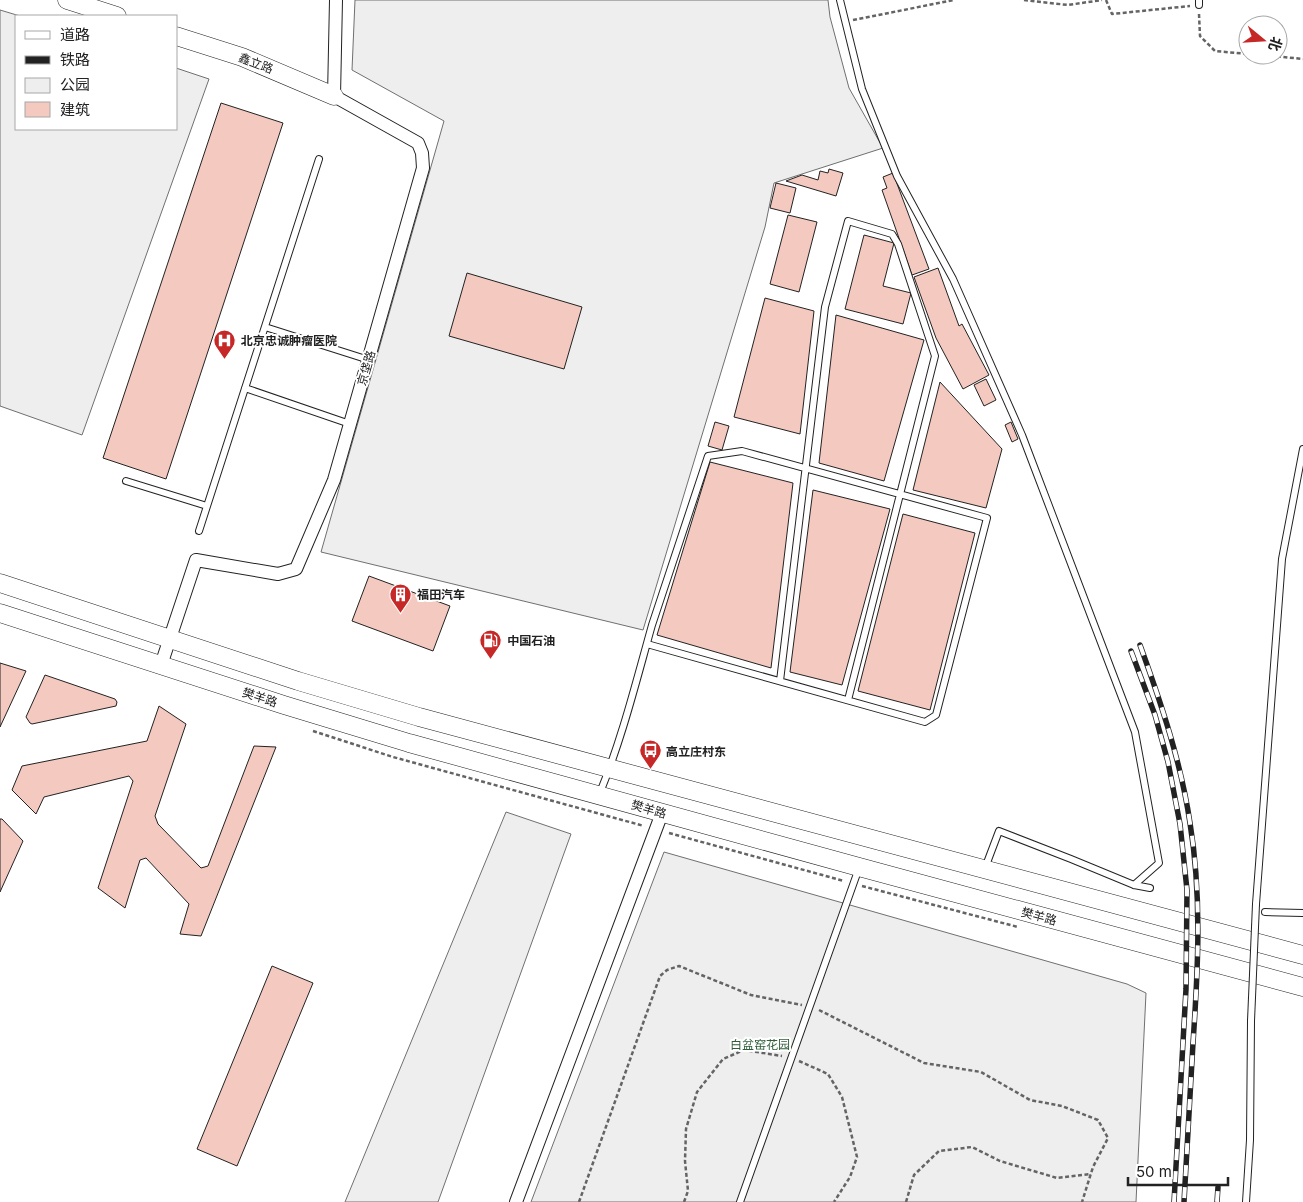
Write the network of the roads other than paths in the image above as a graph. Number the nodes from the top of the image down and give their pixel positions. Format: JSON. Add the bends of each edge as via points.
{"nodes":[{"id":1,"x":67,"y":0,"type":"edge"},
{"id":2,"x":336,"y":0,"type":"edge"},
{"id":3,"x":840,"y":0,"type":"edge"},
{"id":4,"x":114,"y":15,"type":"edge"},
{"id":5,"x":178,"y":37,"type":"edge"},
{"id":6,"x":334,"y":96,"type":"junction"},
{"id":7,"x":319,"y":159,"type":"dead end"},
{"id":8,"x":265,"y":327,"type":"junction"},
{"id":9,"x":369,"y":360,"type":"junction"},
{"id":10,"x":245,"y":388,"type":"junction"},
{"id":11,"x":350,"y":424,"type":"junction"},
{"id":12,"x":1303,"y":449,"type":"edge"},
{"id":13,"x":806,"y":469,"type":"junction"},
{"id":14,"x":126,"y":481,"type":"dead end"},
{"id":15,"x":900,"y":494,"type":"junction"},
{"id":16,"x":207,"y":506,"type":"junction"},
{"id":17,"x":199,"y":531,"type":"dead end"},
{"id":18,"x":0,"y":583,"type":"edge"},
{"id":19,"x":0,"y":613,"type":"edge"},
{"id":20,"x":169,"y":639,"type":"junction"},
{"id":21,"x":647,"y":644,"type":"junction"},
{"id":22,"x":161,"y":665,"type":"junction"},
{"id":23,"x":780,"y":682,"type":"junction"},
{"id":24,"x":848,"y":700,"type":"junction"},
{"id":25,"x":610,"y":768,"type":"junction"},
{"id":26,"x":599,"y":795,"type":"junction"},
{"id":27,"x":662,"y":813,"type":"junction"},
{"id":28,"x":859,"y":867,"type":"junction"},
{"id":29,"x":984,"y":869,"type":"junction"},
{"id":30,"x":1134,"y":885,"type":"junction"},
{"id":31,"x":1150,"y":888,"type":"dead end"},
{"id":32,"x":1265,"y":912,"type":"dead end"},
{"id":33,"x":1303,"y":913,"type":"edge"},
{"id":34,"x":1303,"y":955,"type":"edge"},
{"id":35,"x":1303,"y":987,"type":"edge"},
{"id":36,"x":516,"y":1202,"type":"edge"},
{"id":37,"x":740,"y":1202,"type":"edge"},
{"id":38,"x":1246,"y":1202,"type":"edge"}],
"edges":[{"from":1,"to":4,"type":"main road"},
{"from":2,"to":6,"type":"street"},
{"from":3,"to":30,"type":"lane","via":[[862,89],[897,176],[953,278],[1022,435],[1135,732],[1159,863]]},
{"from":5,"to":6,"type":"main road","name":"鑫立路","via":[[242,57]]},
{"from":6,"to":9,"type":"street","name":"京垡路","via":[[418,144],[422,154],[423,168]]},
{"from":7,"to":8,"type":"lane"},
{"from":8,"to":9,"type":"lane"},
{"from":8,"to":10,"type":"lane"},
{"from":9,"to":11,"type":"street","name":"京垡路"},
{"from":10,"to":11,"type":"lane"},
{"from":10,"to":16,"type":"lane"},
{"from":11,"to":20,"type":"street","name":"京垡路","via":[[334,480],[296,569],[278,574],[196,560]]},
{"from":12,"to":38,"type":"lane","bridge":true,"via":[[1282,559],[1256,904]]},
{"from":13,"to":15,"type":"lane"},
{"from":13,"to":15,"type":"lane","via":[[826,307],[848,221],[892,234],[935,356]]},
{"from":13,"to":21,"type":"lane","via":[[742,451],[708,456]]},
{"from":13,"to":23,"type":"lane"},
{"from":14,"to":16,"type":"lane"},
{"from":15,"to":24,"type":"lane"},
{"from":15,"to":24,"type":"lane","via":[[987,518],[936,715],[925,722]]},
{"from":16,"to":17,"type":"lane"},
{"from":18,"to":20,"type":"main road"},
{"from":19,"to":22,"type":"main road","name":"樊羊路"},
{"from":20,"to":22,"type":"street","name":"京垡路"},
{"from":20,"to":25,"type":"main road","via":[[307,684]]},
{"from":21,"to":23,"type":"lane"},
{"from":21,"to":25,"type":"lane"},
{"from":22,"to":26,"type":"main road","name":"樊羊路","via":[[409,743]]},
{"from":23,"to":24,"type":"lane"},
{"from":25,"to":26,"type":"lane"},
{"from":25,"to":29,"type":"main road"},
{"from":26,"to":27,"type":"main road","name":"樊羊路"},
{"from":27,"to":28,"type":"main road","name":"樊羊路"},
{"from":27,"to":36,"type":"street"},
{"from":28,"to":35,"type":"main road","name":"樊羊路"},
{"from":28,"to":37,"type":"lane"},
{"from":29,"to":30,"type":"lane","via":[[999,831]]},
{"from":29,"to":34,"type":"main road"},
{"from":30,"to":31,"type":"lane"},
{"from":32,"to":33,"type":"lane"}]}
